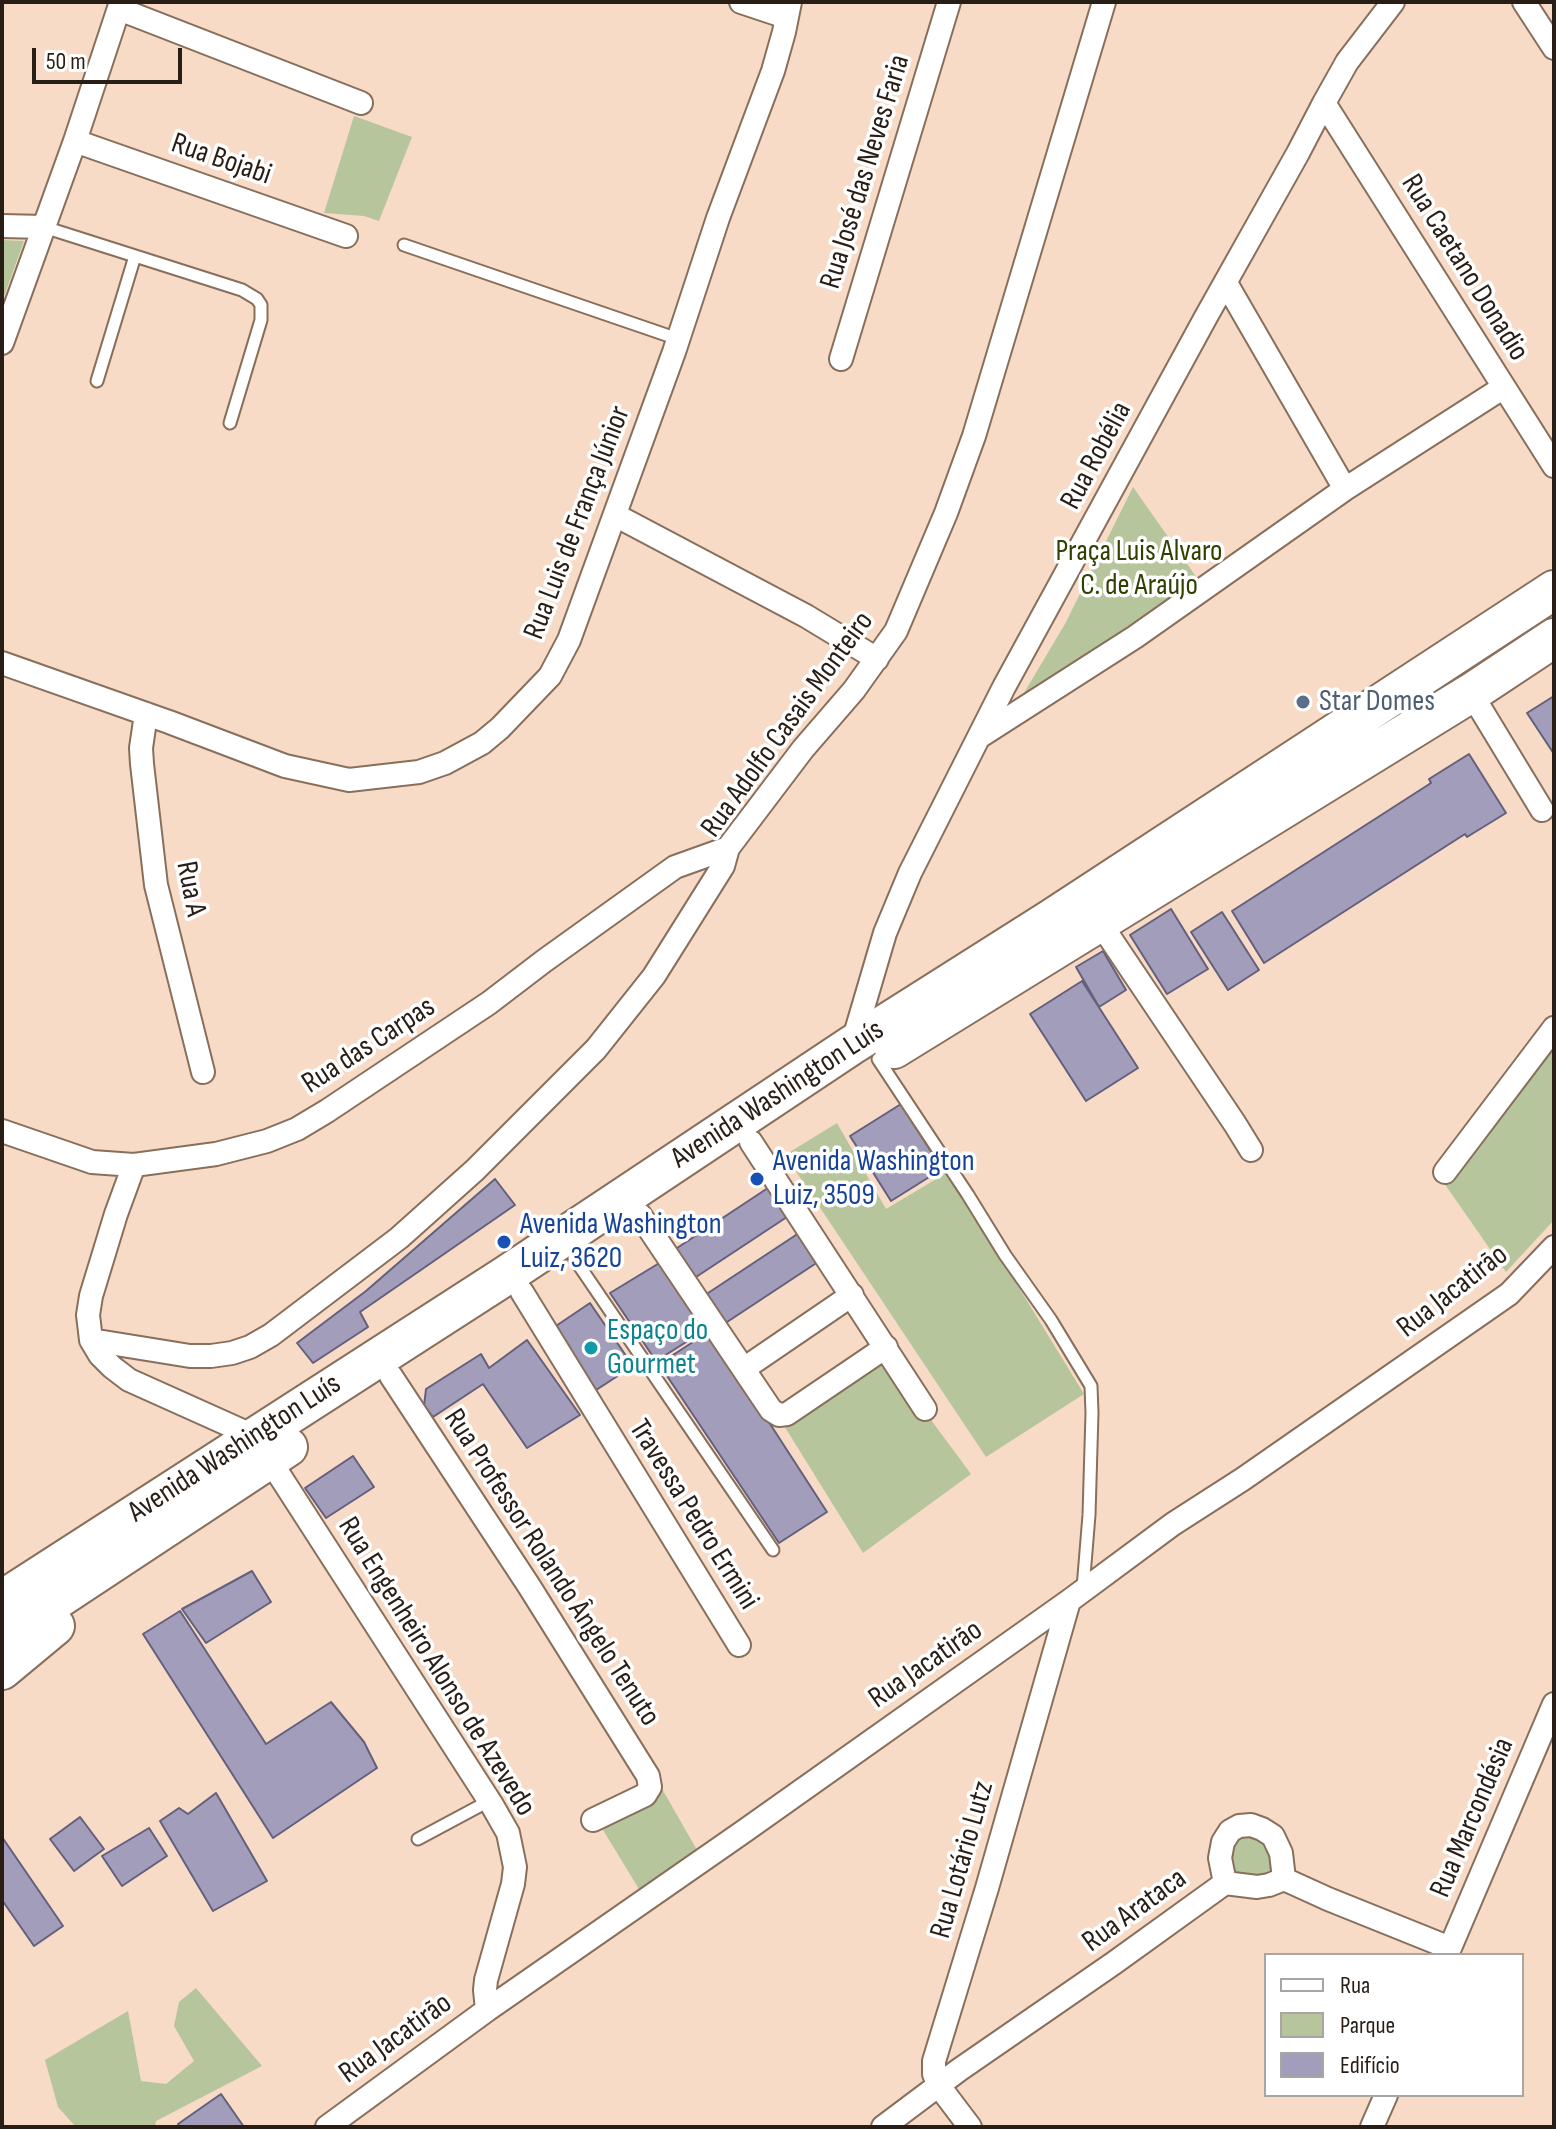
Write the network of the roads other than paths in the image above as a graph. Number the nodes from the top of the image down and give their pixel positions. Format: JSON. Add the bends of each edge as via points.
{"nodes":[{"id":1,"x":741,"y":2,"type":"edge"},
{"id":2,"x":949,"y":2,"type":"edge"},
{"id":3,"x":1104,"y":2,"type":"edge"},
{"id":4,"x":1393,"y":2,"type":"edge"},
{"id":5,"x":1524,"y":2,"type":"edge"},
{"id":6,"x":120,"y":5,"type":"edge"},
{"id":7,"x":788,"y":9,"type":"edge"},
{"id":8,"x":1554,"y":48,"type":"edge"},
{"id":9,"x":361,"y":103,"type":"dead end"},
{"id":10,"x":1324,"y":103,"type":"junction"},
{"id":11,"x":75,"y":141,"type":"junction"},
{"id":12,"x":2,"y":226,"type":"edge"},
{"id":13,"x":44,"y":227,"type":"junction"},
{"id":14,"x":346,"y":236,"type":"dead end"},
{"id":15,"x":404,"y":245,"type":"dead end"},
{"id":16,"x":135,"y":256,"type":"junction"},
{"id":17,"x":1226,"y":283,"type":"junction"},
{"id":18,"x":678,"y":339,"type":"junction"},
{"id":19,"x":2,"y":343,"type":"edge"},
{"id":20,"x":841,"y":359,"type":"dead end"},
{"id":21,"x":97,"y":381,"type":"dead end"},
{"id":22,"x":1504,"y":387,"type":"junction"},
{"id":23,"x":230,"y":423,"type":"dead end"},
{"id":24,"x":1552,"y":456,"type":"edge"},
{"id":25,"x":1345,"y":489,"type":"junction"},
{"id":26,"x":615,"y":515,"type":"junction"},
{"id":27,"x":1554,"y":590,"type":"edge"},
{"id":28,"x":1554,"y":638,"type":"edge"},
{"id":29,"x":877,"y":659,"type":"junction"},
{"id":30,"x":2,"y":663,"type":"edge"},
{"id":31,"x":1471,"y":693,"type":"junction"},
{"id":32,"x":146,"y":714,"type":"junction"},
{"id":33,"x":979,"y":737,"type":"junction"},
{"id":34,"x":1542,"y":810,"type":"dead end"},
{"id":35,"x":728,"y":848,"type":"junction"},
{"id":36,"x":1100,"y":923,"type":"junction"},
{"id":37,"x":1554,"y":1028,"type":"edge"},
{"id":38,"x":865,"y":1052,"type":"junction"},
{"id":39,"x":203,"y":1072,"type":"dead end"},
{"id":40,"x":2,"y":1131,"type":"edge"},
{"id":41,"x":751,"y":1142,"type":"junction"},
{"id":42,"x":1251,"y":1150,"type":"dead end"},
{"id":43,"x":134,"y":1165,"type":"junction"},
{"id":44,"x":1445,"y":1172,"type":"dead end"},
{"id":45,"x":640,"y":1215,"type":"junction"},
{"id":46,"x":1554,"y":1247,"type":"edge"},
{"id":47,"x":574,"y":1258,"type":"junction"},
{"id":48,"x":522,"y":1292,"type":"junction"},
{"id":49,"x":852,"y":1295,"type":"junction"},
{"id":50,"x":91,"y":1340,"type":"junction"},
{"id":51,"x":886,"y":1347,"type":"junction"},
{"id":52,"x":745,"y":1368,"type":"junction"},
{"id":53,"x":391,"y":1376,"type":"junction"},
{"id":54,"x":925,"y":1409,"type":"dead end"},
{"id":55,"x":263,"y":1448,"type":"junction"},
{"id":56,"x":168,"y":1527,"type":"junction"},
{"id":57,"x":773,"y":1550,"type":"dead end"},
{"id":58,"x":67,"y":1557,"type":"junction"},
{"id":59,"x":2,"y":1577,"type":"edge"},
{"id":60,"x":1076,"y":1595,"type":"junction"},
{"id":61,"x":2,"y":1600,"type":"edge"},
{"id":62,"x":2,"y":1636,"type":"edge"},
{"id":63,"x":739,"y":1645,"type":"dead end"},
{"id":64,"x":2,"y":1670,"type":"edge"},
{"id":65,"x":1554,"y":1704,"type":"edge"},
{"id":66,"x":1544,"y":1753,"type":"edge"},
{"id":67,"x":489,"y":1801,"type":"junction"},
{"id":68,"x":593,"y":1820,"type":"dead end"},
{"id":69,"x":418,"y":1839,"type":"dead end"},
{"id":70,"x":1284,"y":1879,"type":"junction"},
{"id":71,"x":1225,"y":1883,"type":"junction"},
{"id":72,"x":1449,"y":1951,"type":"edge"},
{"id":73,"x":487,"y":2010,"type":"junction"},
{"id":74,"x":939,"y":2086,"type":"junction"},
{"id":75,"x":1385,"y":2097,"type":"edge"},
{"id":76,"x":327,"y":2127,"type":"edge"},
{"id":77,"x":883,"y":2127,"type":"edge"},
{"id":78,"x":970,"y":2127,"type":"edge"},
{"id":79,"x":1372,"y":2127,"type":"edge"}],
"edges":[{"from":1,"to":7,"type":"street"},
{"from":2,"to":20,"type":"street","name":"Rua José das Neves Faria"},
{"from":3,"to":29,"type":"street","name":"Rua Adolfo Casais Monteiro","via":[[974,436],[896,631]]},
{"from":4,"to":10,"type":"street","name":"Rua Robélia","via":[[1347,62]]},
{"from":5,"to":8,"type":"street"},
{"from":6,"to":9,"type":"street"},
{"from":6,"to":11,"type":"street"},
{"from":7,"to":18,"type":"street","name":"Rua Luis de França Júnior","via":[[773,71]]},
{"from":10,"to":17,"type":"street","name":"Rua Robélia"},
{"from":10,"to":22,"type":"street","name":"Rua Caetano Donadio"},
{"from":11,"to":13,"type":"street"},
{"from":11,"to":14,"type":"street","name":"Rua Bojabi"},
{"from":12,"to":13,"type":"street"},
{"from":13,"to":16,"type":"lane"},
{"from":13,"to":19,"type":"street"},
{"from":15,"to":18,"type":"lane"},
{"from":16,"to":21,"type":"lane"},
{"from":16,"to":23,"type":"lane","via":[[242,290],[261,305]]},
{"from":17,"to":25,"type":"street"},
{"from":17,"to":33,"type":"street","name":"Rua Robélia"},
{"from":18,"to":26,"type":"street","name":"Rua Luis de França Júnior"},
{"from":22,"to":24,"type":"street","name":"Rua Caetano Donadio"},
{"from":22,"to":25,"type":"street"},
{"from":25,"to":33,"type":"street","via":[[1135,637]]},
{"from":26,"to":29,"type":"street"},
{"from":26,"to":32,"type":"street","name":"Rua Luis de França Júnior","via":[[569,640],[550,676],[491,736],[445,763],[419,772],[349,780],[285,766]]},
{"from":27,"to":38,"type":"highway","name":"Avenida Washington Luís","via":[[1051,919]]},
{"from":28,"to":31,"type":"highway","name":"Avenida Washington Luís"},
{"from":29,"to":35,"type":"street","name":"Rua Adolfo Casais Monteiro"},
{"from":30,"to":32,"type":"street","name":"Rua Luis de França Júnior"},
{"from":31,"to":34,"type":"street"},
{"from":31,"to":36,"type":"highway","name":"Avenida Washington Luís"},
{"from":32,"to":39,"type":"street","name":"Rua A","via":[[141,748],[156,885]]},
{"from":33,"to":38,"type":"street","name":"Rua Robélia","via":[[885,933]]},
{"from":35,"to":43,"type":"street","name":"Rua das Carpas","via":[[675,867],[489,1003],[297,1129],[216,1154]]},
{"from":35,"to":50,"type":"street","name":"Rua Adolfo Casais Monteiro","via":[[723,866],[654,976],[596,1049],[399,1238],[271,1335],[232,1353],[190,1356]]},
{"from":36,"to":38,"type":"highway","name":"Avenida Washington Luís"},
{"from":36,"to":42,"type":"street"},
{"from":37,"to":44,"type":"street"},
{"from":38,"to":41,"type":"highway","name":"Avenida Washington Luís"},
{"from":38,"to":55,"type":"highway","name":"Avenida Washington Luís","via":[[505,1276]]},
{"from":38,"to":60,"type":"lane","via":[[968,1195],[1091,1386],[1089,1515]]},
{"from":40,"to":43,"type":"street","name":"Rua das Carpas","via":[[92,1162]]},
{"from":41,"to":45,"type":"highway","name":"Avenida Washington Luís"},
{"from":41,"to":49,"type":"street"},
{"from":43,"to":50,"type":"street","via":[[91,1296]]},
{"from":45,"to":47,"type":"highway","name":"Avenida Washington Luís"},
{"from":45,"to":52,"type":"street"},
{"from":46,"to":60,"type":"street","name":"Rua Jacatirão","via":[[1509,1294]]},
{"from":47,"to":48,"type":"highway","name":"Avenida Washington Luís"},
{"from":47,"to":57,"type":"lane"},
{"from":48,"to":53,"type":"highway","name":"Avenida Washington Luís"},
{"from":48,"to":63,"type":"street","name":"Travessa Pedro Ermini"},
{"from":49,"to":51,"type":"street"},
{"from":49,"to":52,"type":"street"},
{"from":50,"to":55,"type":"street","via":[[129,1380]]},
{"from":51,"to":52,"type":"street","via":[[787,1414],[771,1410]]},
{"from":51,"to":54,"type":"street"},
{"from":53,"to":55,"type":"highway","name":"Avenida Washington Luís"},
{"from":53,"to":68,"type":"street","name":"Rua Professor Rolando Ângelo Tenuto","via":[[648,1776],[645,1795]]},
{"from":55,"to":56,"type":"highway","name":"Avenida Washington Luís"},
{"from":55,"to":58,"type":"highway","name":"Avenida Washington Luís"},
{"from":55,"to":67,"type":"street","name":"Rua Engenheiro Alonso de Azevedo"},
{"from":56,"to":62,"type":"highway","name":"Avenida Washington Luís"},
{"from":56,"to":64,"type":"highway"},
{"from":58,"to":59,"type":"highway"},
{"from":58,"to":61,"type":"highway","name":"Avenida Washington Luís"},
{"from":60,"to":73,"type":"street","name":"Rua Jacatirão"},
{"from":60,"to":74,"type":"street","name":"Rua Lotário Lutz","via":[[934,2061]]},
{"from":65,"to":66,"type":"street","name":"Rua Marcondésia"},
{"from":66,"to":72,"type":"street","name":"Rua Marcondésia"},
{"from":67,"to":69,"type":"lane"},
{"from":67,"to":73,"type":"street","name":"Rua Engenheiro Alonso de Azevedo","via":[[508,1833],[515,1867],[486,1980]]},
{"from":70,"to":71,"type":"street","name":"Rua Arataca","via":[[1257,1887]]},
{"from":70,"to":71,"type":"street","via":[[1273,1836],[1251,1825],[1230,1831],[1223,1842]]},
{"from":70,"to":72,"type":"street"},
{"from":71,"to":74,"type":"street","name":"Rua Arataca","via":[[1120,1972]]},
{"from":73,"to":76,"type":"street","name":"Rua Jacatirão"},
{"from":74,"to":77,"type":"street","name":"Rua Arataca"},
{"from":74,"to":78,"type":"street"},
{"from":75,"to":79,"type":"street"}]}
